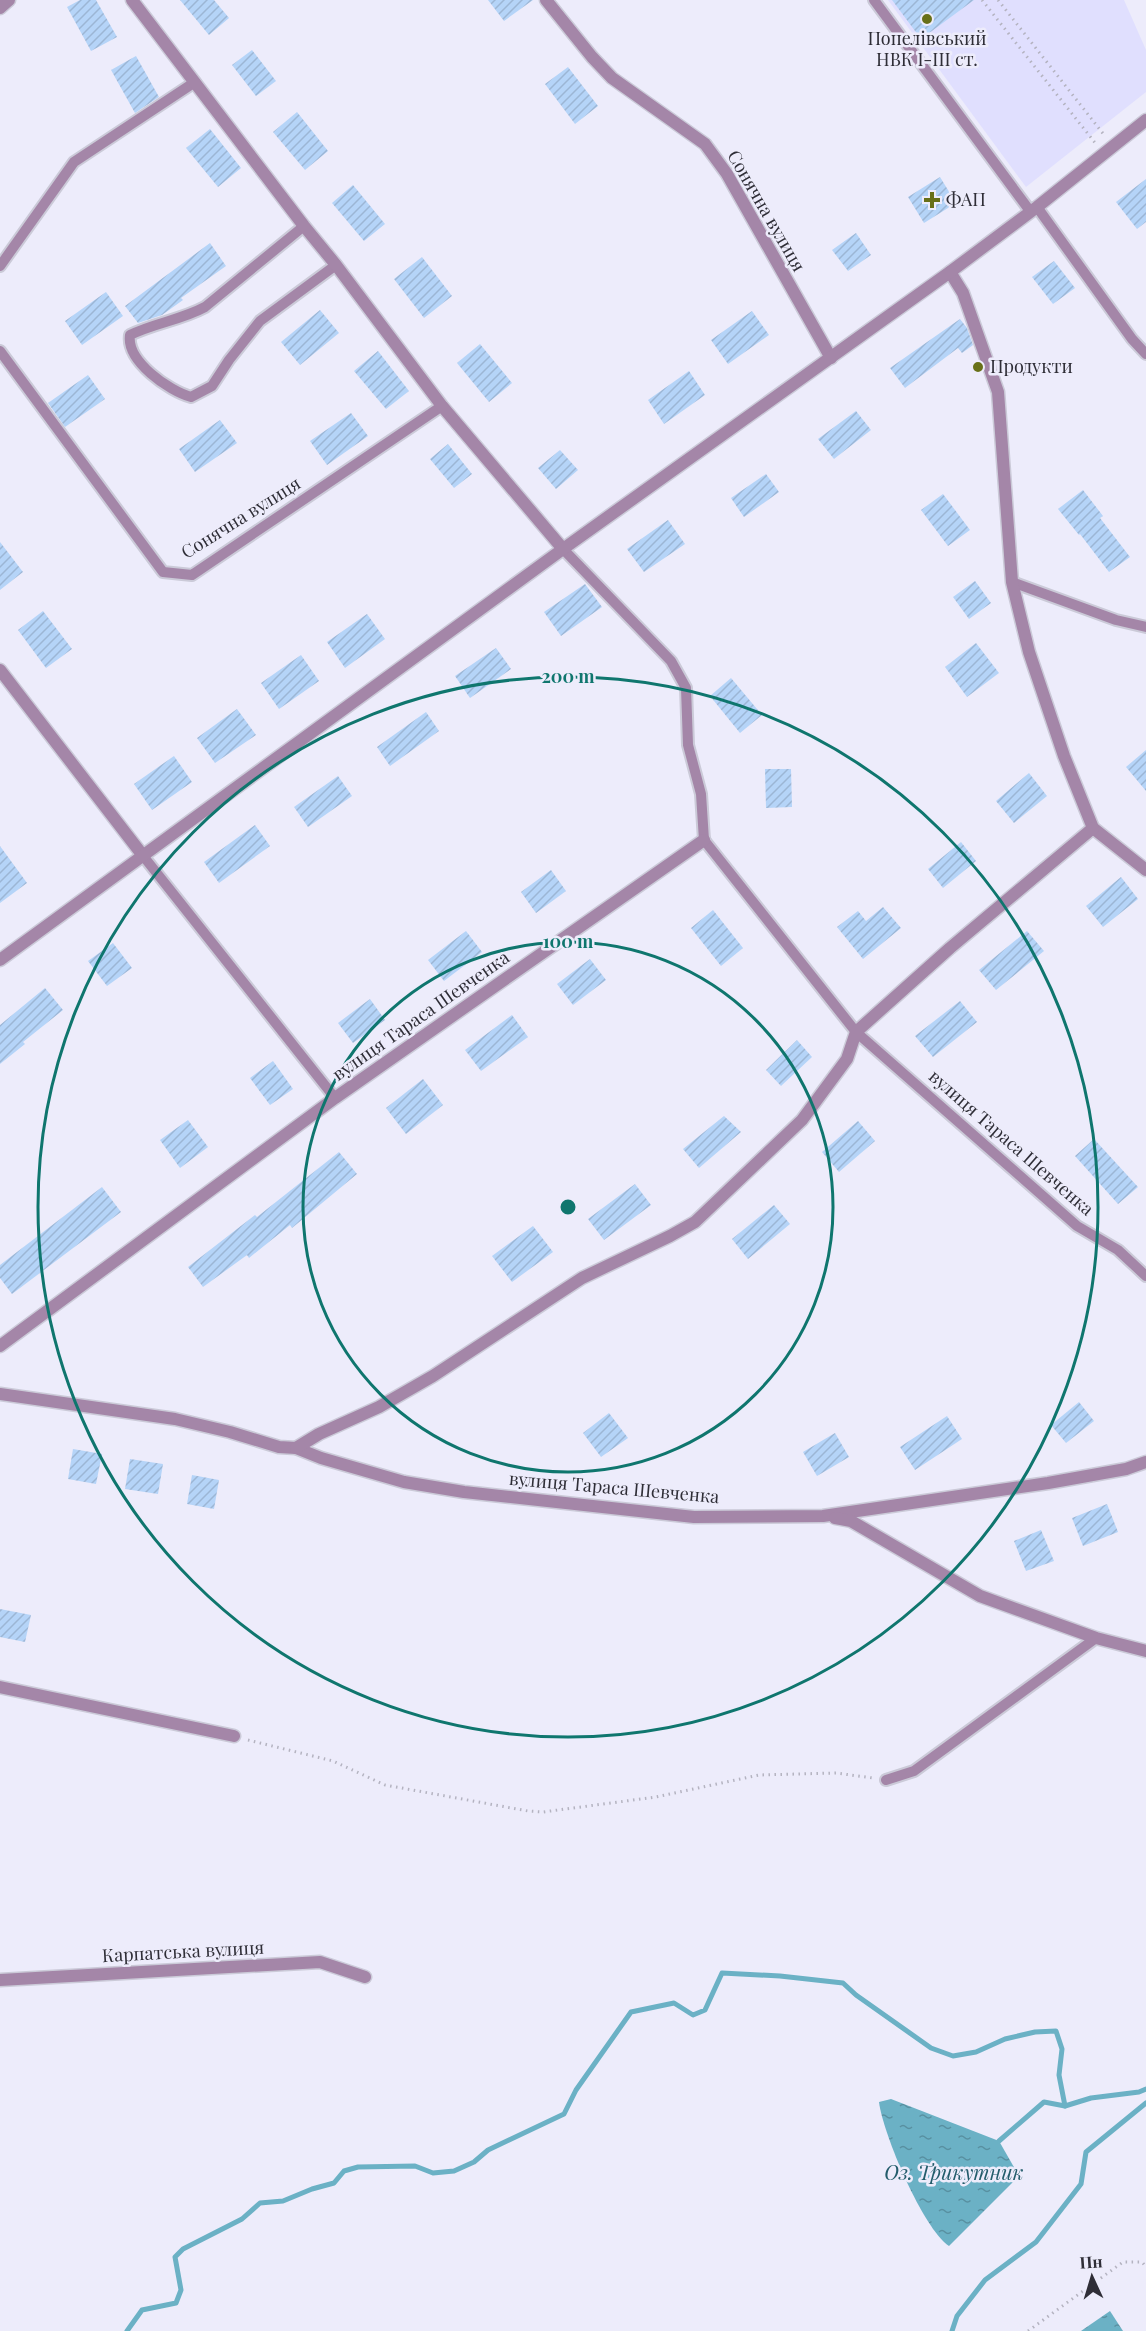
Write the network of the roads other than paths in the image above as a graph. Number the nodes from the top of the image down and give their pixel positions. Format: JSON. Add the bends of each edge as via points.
{"nodes":[{"id":1,"x":9,"y":0,"type":"edge"},
{"id":2,"x":132,"y":0,"type":"edge"},
{"id":3,"x":546,"y":0,"type":"edge"},
{"id":4,"x":874,"y":0,"type":"edge"},
{"id":5,"x":0,"y":8,"type":"edge"},
{"id":6,"x":195,"y":82,"type":"junction"},
{"id":7,"x":1146,"y":120,"type":"edge"},
{"id":8,"x":1034,"y":209,"type":"junction"},
{"id":9,"x":304,"y":226,"type":"junction"},
{"id":10,"x":336,"y":265,"type":"junction"},
{"id":11,"x":0,"y":266,"type":"edge"},
{"id":12,"x":950,"y":272,"type":"junction"},
{"id":13,"x":0,"y":351,"type":"edge"},
{"id":14,"x":1146,"y":354,"type":"edge"},
{"id":15,"x":831,"y":358,"type":"junction"},
{"id":16,"x":442,"y":406,"type":"junction"},
{"id":17,"x":563,"y":549,"type":"junction"},
{"id":18,"x":1012,"y":582,"type":"junction"},
{"id":19,"x":1146,"y":627,"type":"edge"},
{"id":20,"x":0,"y":670,"type":"edge"},
{"id":21,"x":1093,"y":828,"type":"junction"},
{"id":22,"x":704,"y":840,"type":"junction"},
{"id":23,"x":144,"y":857,"type":"junction"},
{"id":24,"x":1146,"y":870,"type":"edge"},
{"id":25,"x":0,"y":960,"type":"edge"},
{"id":26,"x":856,"y":1032,"type":"junction"},
{"id":27,"x":335,"y":1098,"type":"junction"},
{"id":28,"x":1146,"y":1276,"type":"edge"},
{"id":29,"x":0,"y":1346,"type":"edge"},
{"id":30,"x":0,"y":1394,"type":"edge"},
{"id":31,"x":296,"y":1448,"type":"junction"},
{"id":32,"x":1146,"y":1462,"type":"edge"},
{"id":33,"x":823,"y":1516,"type":"junction"},
{"id":34,"x":1096,"y":1638,"type":"junction"},
{"id":35,"x":1146,"y":1651,"type":"edge"},
{"id":36,"x":0,"y":1687,"type":"edge"},
{"id":37,"x":234,"y":1736,"type":"road end"},
{"id":38,"x":886,"y":1780,"type":"road end"},
{"id":39,"x":365,"y":1977,"type":"dead end"},
{"id":40,"x":0,"y":1980,"type":"edge"}],
"edges":[{"from":1,"to":5,"type":"street"},
{"from":2,"to":6,"type":"street"},
{"from":3,"to":15,"type":"street","name":"Сонячна вулиця","via":[[612,78],[705,144],[728,174]]},
{"from":4,"to":8,"type":"lane"},
{"from":6,"to":9,"type":"street"},
{"from":6,"to":11,"type":"lane","via":[[74,162]]},
{"from":7,"to":8,"type":"street"},
{"from":8,"to":12,"type":"street"},
{"from":8,"to":14,"type":"lane"},
{"from":9,"to":10,"type":"street"},
{"from":9,"to":10,"type":"lane","via":[[205,307],[130,335],[134,353],[168,388],[191,397],[201,393],[212,386],[260,321]]},
{"from":10,"to":16,"type":"street"},
{"from":12,"to":15,"type":"street"},
{"from":12,"to":18,"type":"street","via":[[963,293],[998,392]]},
{"from":13,"to":16,"type":"lane","name":"Сонячна вулиця","via":[[163,572],[192,575]]},
{"from":15,"to":17,"type":"street"},
{"from":16,"to":17,"type":"street"},
{"from":17,"to":22,"type":"lane","via":[[671,661],[686,688],[688,746],[701,795]]},
{"from":17,"to":23,"type":"street"},
{"from":18,"to":19,"type":"lane"},
{"from":18,"to":21,"type":"street","via":[[1029,652]]},
{"from":20,"to":23,"type":"street"},
{"from":21,"to":24,"type":"street"},
{"from":21,"to":26,"type":"street"},
{"from":22,"to":26,"type":"lane","name":"вулиця Тараса Шевченка"},
{"from":22,"to":27,"type":"street","name":"вулиця Тараса Шевченка"},
{"from":23,"to":25,"type":"street"},
{"from":23,"to":27,"type":"lane","name":"вулиця Тараса Шевченка"},
{"from":26,"to":28,"type":"lane","name":"вулиця Тараса Шевченка","via":[[1077,1226],[1118,1250]]},
{"from":26,"to":31,"type":"street","via":[[847,1059],[802,1120],[695,1222],[582,1278],[433,1376]]},
{"from":27,"to":29,"type":"street","name":"вулиця Тараса Шевченка"},
{"from":30,"to":31,"type":"street","name":"вулиця Тараса Шевченка","via":[[175,1419]]},
{"from":31,"to":33,"type":"street","name":"вулиця Тараса Шевченка","via":[[404,1482],[464,1492],[694,1517]]},
{"from":32,"to":33,"type":"street","name":"вулиця Тараса Шевченка","via":[[1048,1483]]},
{"from":33,"to":34,"type":"street","via":[[851,1521],[981,1596]]},
{"from":34,"to":35,"type":"street"},
{"from":34,"to":38,"type":"lane","via":[[914,1771]]},
{"from":36,"to":37,"type":"street"},
{"from":39,"to":40,"type":"street","name":"Карпатська вулиця","via":[[320,1962]]}]}
